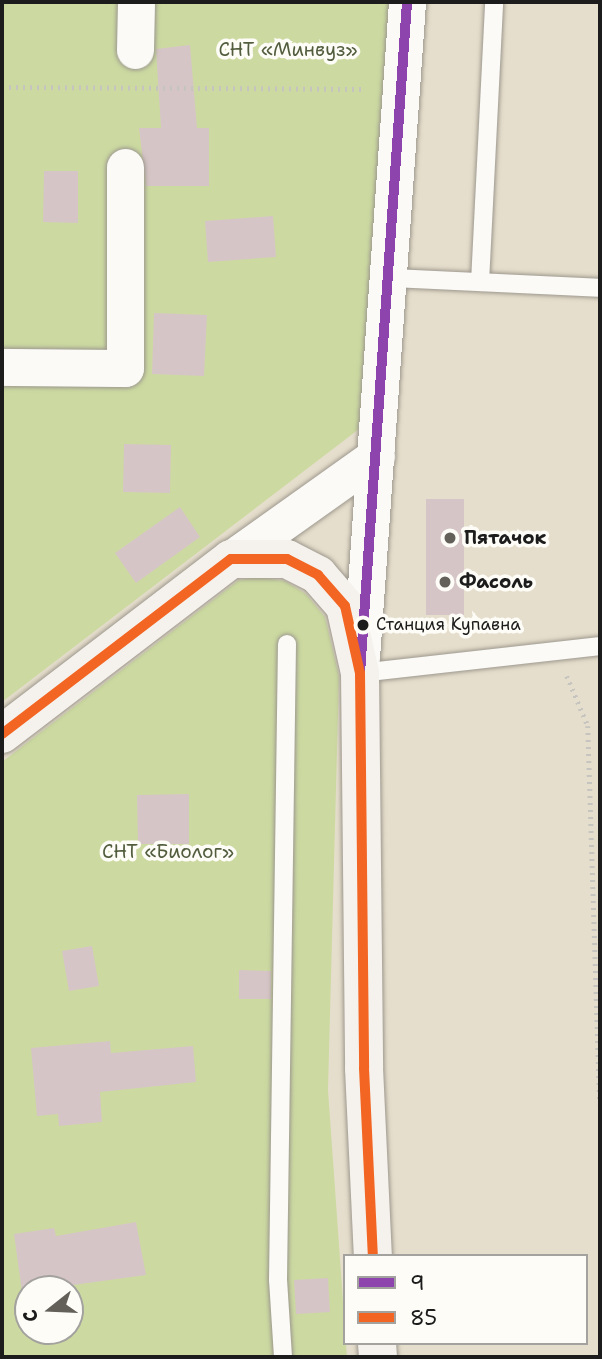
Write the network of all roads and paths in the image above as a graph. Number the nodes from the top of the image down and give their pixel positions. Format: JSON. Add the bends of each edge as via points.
{"nodes":[{"id":1,"x":136,"y":2,"type":"edge"},
{"id":2,"x":407,"y":2,"type":"edge"},
{"id":3,"x":494,"y":2,"type":"edge"},
{"id":4,"x":135,"y":50,"type":"dead end"},
{"id":5,"x":2,"y":87,"type":"edge"},
{"id":6,"x":402,"y":89,"type":"junction"},
{"id":7,"x":125,"y":167,"type":"dead end"},
{"id":8,"x":391,"y":278,"type":"junction"},
{"id":9,"x":480,"y":282,"type":"junction"},
{"id":10,"x":600,"y":288,"type":"edge"},
{"id":11,"x":2,"y":367,"type":"edge"},
{"id":12,"x":376,"y":456,"type":"junction"},
{"id":13,"x":230,"y":559,"type":"junction"},
{"id":14,"x":287,"y":644,"type":"dead end"},
{"id":15,"x":600,"y":646,"type":"edge"},
{"id":16,"x":548,"y":652,"type":"junction"},
{"id":17,"x":360,"y":673,"type":"junction"},
{"id":18,"x":2,"y":734,"type":"edge"},
{"id":19,"x":600,"y":1104,"type":"edge"},
{"id":20,"x":373,"y":1254,"type":"edge"},
{"id":21,"x":283,"y":1357,"type":"edge"}],
"edges":[{"from":1,"to":4,"type":"street"},
{"from":2,"to":6,"type":"street"},
{"from":3,"to":9,"type":"lane"},
{"from":5,"to":6,"type":"path"},
{"from":6,"to":8,"type":"street"},
{"from":7,"to":11,"type":"street","via":[[125,368]]},
{"from":8,"to":9,"type":"lane"},
{"from":8,"to":12,"type":"street"},
{"from":9,"to":10,"type":"lane"},
{"from":12,"to":13,"type":"street"},
{"from":12,"to":17,"type":"street"},
{"from":13,"to":17,"type":"main road","via":[[287,559],[318,575],[345,606]]},
{"from":13,"to":18,"type":"main road"},
{"from":14,"to":21,"type":"lane","via":[[278,1280]]},
{"from":15,"to":16,"type":"lane"},
{"from":16,"to":17,"type":"lane"},
{"from":16,"to":19,"type":"path","via":[[575,685],[588,726]]},
{"from":17,"to":20,"type":"main road","via":[[364,1069]]}]}
